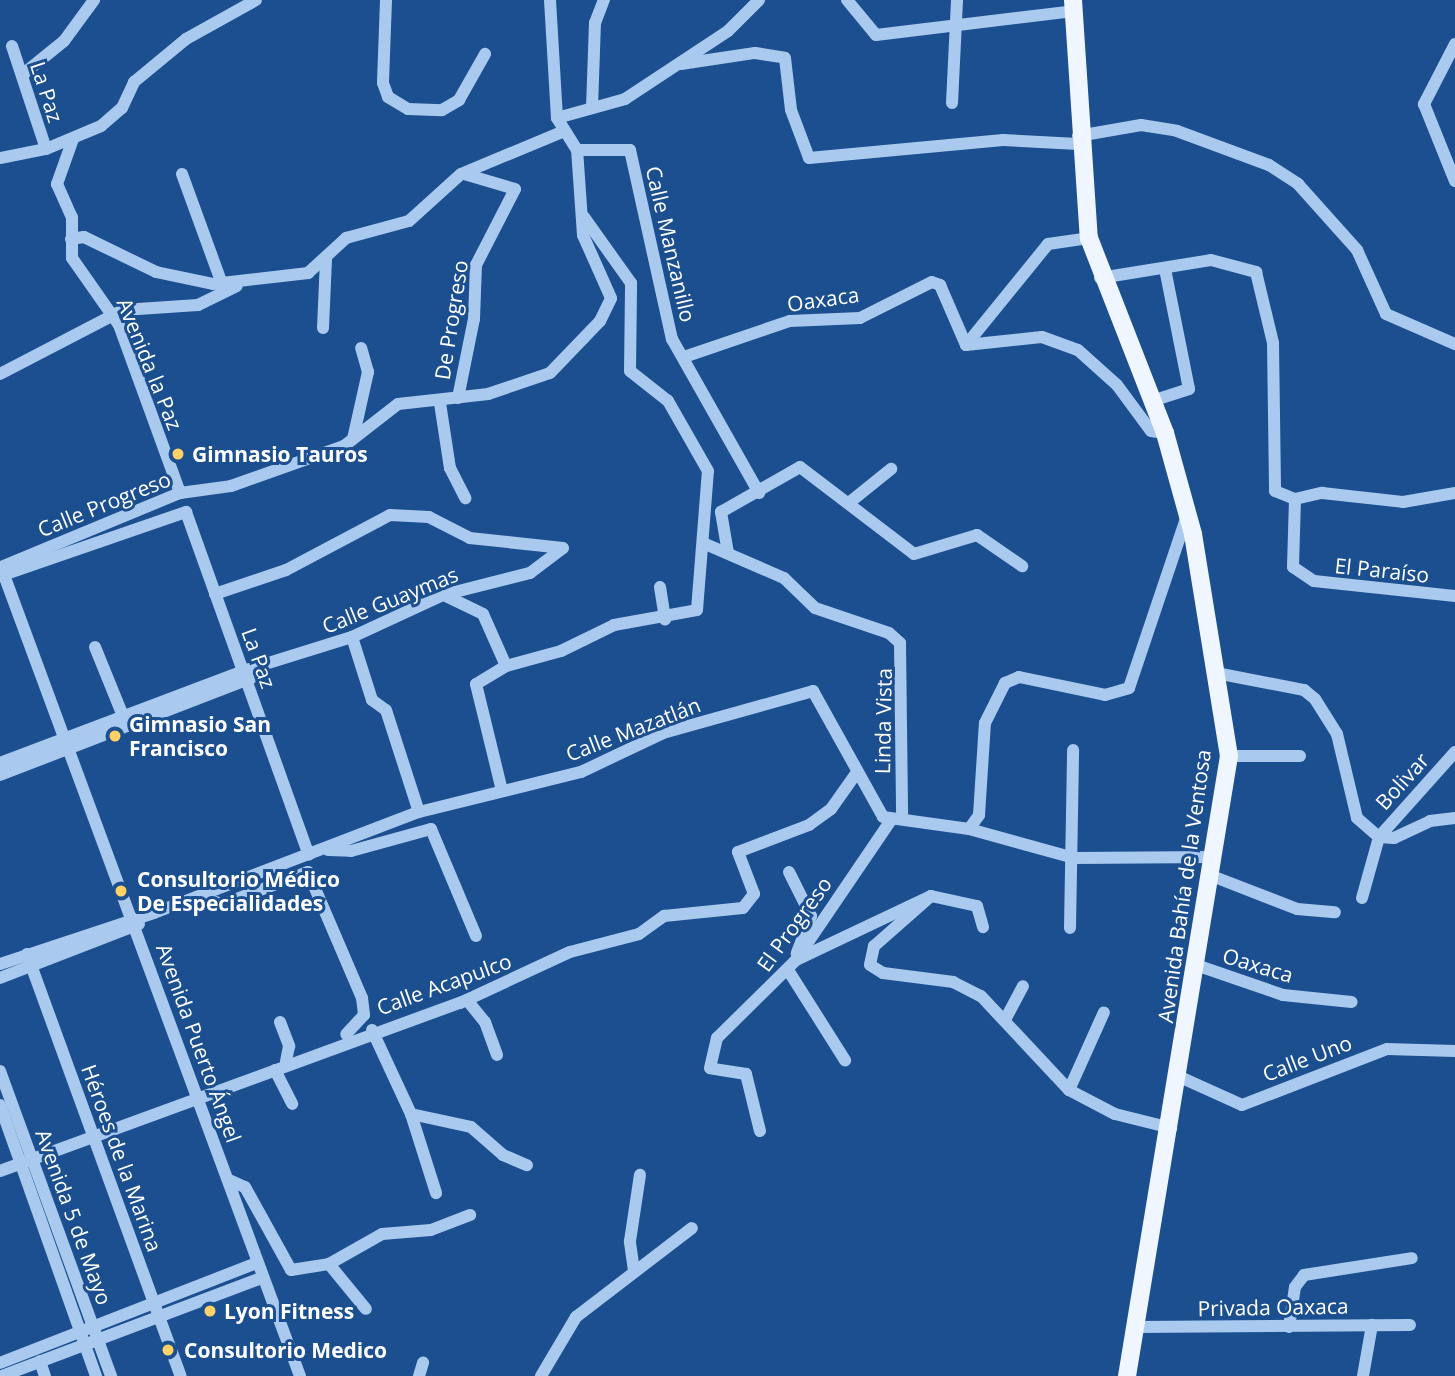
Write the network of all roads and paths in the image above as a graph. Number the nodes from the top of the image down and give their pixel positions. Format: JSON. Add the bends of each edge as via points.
{"nodes":[{"id":1,"x":94,"y":0,"type":"edge"},
{"id":2,"x":256,"y":0,"type":"edge"},
{"id":3,"x":386,"y":0,"type":"edge"},
{"id":4,"x":550,"y":0,"type":"edge"},
{"id":5,"x":604,"y":0,"type":"edge"},
{"id":6,"x":760,"y":0,"type":"edge"},
{"id":7,"x":847,"y":0,"type":"edge"},
{"id":8,"x":957,"y":0,"type":"edge"},
{"id":9,"x":1074,"y":6,"type":"edge"},
{"id":10,"x":956,"y":25,"type":"junction"},
{"id":11,"x":1455,"y":44,"type":"edge"},
{"id":12,"x":12,"y":46,"type":"dead end"},
{"id":13,"x":485,"y":54,"type":"dead end"},
{"id":14,"x":681,"y":64,"type":"junction"},
{"id":15,"x":22,"y":75,"type":"junction"},
{"id":16,"x":952,"y":103,"type":"dead end"},
{"id":17,"x":592,"y":108,"type":"junction"},
{"id":18,"x":557,"y":118,"type":"junction"},
{"id":19,"x":562,"y":132,"type":"junction"},
{"id":20,"x":73,"y":139,"type":"junction"},
{"id":21,"x":1078,"y":140,"type":"junction"},
{"id":22,"x":46,"y":149,"type":"junction"},
{"id":23,"x":578,"y":150,"type":"junction"},
{"id":24,"x":0,"y":158,"type":"edge"},
{"id":25,"x":182,"y":173,"type":"dead end"},
{"id":26,"x":461,"y":174,"type":"junction"},
{"id":27,"x":1455,"y":181,"type":"edge"},
{"id":28,"x":581,"y":210,"type":"junction"},
{"id":29,"x":1089,"y":238,"type":"junction"},
{"id":30,"x":71,"y":239,"type":"junction"},
{"id":31,"x":326,"y":258,"type":"junction"},
{"id":32,"x":1165,"y":268,"type":"junction"},
{"id":33,"x":1100,"y":278,"type":"junction"},
{"id":34,"x":244,"y":283,"type":"junction"},
{"id":35,"x":222,"y":284,"type":"junction"},
{"id":36,"x":115,"y":317,"type":"junction"},
{"id":37,"x":323,"y":328,"type":"dead end"},
{"id":38,"x":1455,"y":344,"type":"edge"},
{"id":39,"x":966,"y":345,"type":"junction"},
{"id":40,"x":361,"y":348,"type":"dead end"},
{"id":41,"x":31,"y":357,"type":"junction"},
{"id":42,"x":684,"y":358,"type":"junction"},
{"id":43,"x":0,"y":366,"type":"edge"},
{"id":44,"x":0,"y":374,"type":"edge"},
{"id":45,"x":458,"y":398,"type":"junction"},
{"id":46,"x":1152,"y":401,"type":"junction"},
{"id":47,"x":440,"y":403,"type":"junction"},
{"id":48,"x":1165,"y":433,"type":"junction"},
{"id":49,"x":352,"y":440,"type":"junction"},
{"id":50,"x":891,"y":469,"type":"dead end"},
{"id":51,"x":180,"y":493,"type":"junction"},
{"id":52,"x":759,"y":493,"type":"junction"},
{"id":53,"x":1455,"y":493,"type":"edge"},
{"id":54,"x":465,"y":498,"type":"dead end"},
{"id":55,"x":1295,"y":499,"type":"junction"},
{"id":56,"x":850,"y":502,"type":"junction"},
{"id":57,"x":187,"y":512,"type":"joint"},
{"id":58,"x":1187,"y":516,"type":"junction"},
{"id":59,"x":703,"y":543,"type":"junction"},
{"id":60,"x":728,"y":553,"type":"junction"},
{"id":61,"x":1022,"y":566,"type":"dead end"},
{"id":62,"x":1,"y":573,"type":"edge"},
{"id":63,"x":660,"y":587,"type":"dead end"},
{"id":64,"x":215,"y":594,"type":"junction"},
{"id":65,"x":443,"y":595,"type":"junction"},
{"id":66,"x":1455,"y":596,"type":"edge"},
{"id":67,"x":665,"y":620,"type":"junction"},
{"id":68,"x":352,"y":638,"type":"junction"},
{"id":69,"x":95,"y":647,"type":"dead end"},
{"id":70,"x":506,"y":666,"type":"junction"},
{"id":71,"x":1216,"y":673,"type":"junction"},
{"id":72,"x":245,"y":676,"type":"junction"},
{"id":73,"x":123,"y":716,"type":"junction"},
{"id":74,"x":129,"y":728,"type":"junction"},
{"id":75,"x":60,"y":737,"type":"junction"},
{"id":76,"x":1073,"y":750,"type":"dead end"},
{"id":77,"x":1455,"y":752,"type":"edge"},
{"id":78,"x":65,"y":753,"type":"junction"},
{"id":79,"x":1229,"y":755,"type":"junction"},
{"id":80,"x":1300,"y":756,"type":"dead end"},
{"id":81,"x":0,"y":763,"type":"edge"},
{"id":82,"x":0,"y":775,"type":"edge"},
{"id":83,"x":855,"y":775,"type":"junction"},
{"id":84,"x":502,"y":791,"type":"junction"},
{"id":85,"x":419,"y":812,"type":"junction"},
{"id":86,"x":897,"y":818,"type":"junction"},
{"id":87,"x":1455,"y":818,"type":"edge"},
{"id":88,"x":970,"y":829,"type":"junction"},
{"id":89,"x":1379,"y":837,"type":"junction"},
{"id":90,"x":324,"y":849,"type":"junction"},
{"id":91,"x":309,"y":855,"type":"junction"},
{"id":92,"x":1214,"y":856,"type":"junction"},
{"id":93,"x":1074,"y":858,"type":"junction"},
{"id":94,"x":789,"y":872,"type":"dead end"},
{"id":95,"x":1212,"y":876,"type":"junction"},
{"id":96,"x":931,"y":896,"type":"junction"},
{"id":97,"x":197,"y":897,"type":"junction"},
{"id":98,"x":1362,"y":898,"type":"dead end"},
{"id":99,"x":1335,"y":912,"type":"dead end"},
{"id":100,"x":132,"y":922,"type":"junction"},
{"id":101,"x":983,"y":927,"type":"dead end"},
{"id":102,"x":1070,"y":928,"type":"dead end"},
{"id":103,"x":476,"y":936,"type":"dead end"},
{"id":104,"x":29,"y":960,"type":"junction"},
{"id":105,"x":0,"y":964,"type":"edge"},
{"id":106,"x":792,"y":965,"type":"junction"},
{"id":107,"x":1196,"y":965,"type":"junction"},
{"id":108,"x":0,"y":978,"type":"edge"},
{"id":109,"x":1023,"y":986,"type":"dead end"},
{"id":110,"x":467,"y":1000,"type":"junction"},
{"id":111,"x":1352,"y":1002,"type":"dead end"},
{"id":112,"x":1104,"y":1012,"type":"dead end"},
{"id":113,"x":1006,"y":1018,"type":"junction"},
{"id":114,"x":280,"y":1022,"type":"dead end"},
{"id":115,"x":372,"y":1030,"type":"junction"},
{"id":116,"x":1455,"y":1051,"type":"edge"},
{"id":117,"x":497,"y":1055,"type":"dead end"},
{"id":118,"x":845,"y":1060,"type":"dead end"},
{"id":119,"x":281,"y":1066,"type":"junction"},
{"id":120,"x":0,"y":1071,"type":"edge"},
{"id":121,"x":1180,"y":1077,"type":"junction"},
{"id":122,"x":1069,"y":1090,"type":"junction"},
{"id":123,"x":200,"y":1098,"type":"junction"},
{"id":124,"x":292,"y":1104,"type":"dead end"},
{"id":125,"x":0,"y":1105,"type":"edge"},
{"id":126,"x":411,"y":1114,"type":"junction"},
{"id":127,"x":1171,"y":1128,"type":"junction"},
{"id":128,"x":760,"y":1131,"type":"dead end"},
{"id":129,"x":96,"y":1138,"type":"junction"},
{"id":130,"x":27,"y":1162,"type":"junction"},
{"id":131,"x":527,"y":1165,"type":"dead end"},
{"id":132,"x":0,"y":1171,"type":"edge"},
{"id":133,"x":640,"y":1175,"type":"dead end"},
{"id":134,"x":229,"y":1180,"type":"junction"},
{"id":135,"x":436,"y":1194,"type":"dead end"},
{"id":136,"x":470,"y":1216,"type":"dead end"},
{"id":137,"x":692,"y":1228,"type":"dead end"},
{"id":138,"x":1412,"y":1258,"type":"dead end"},
{"id":139,"x":60,"y":1261,"type":"junction"},
{"id":140,"x":254,"y":1264,"type":"junction"},
{"id":141,"x":329,"y":1264,"type":"junction"},
{"id":142,"x":634,"y":1271,"type":"junction"},
{"id":143,"x":259,"y":1279,"type":"junction"},
{"id":144,"x":157,"y":1310,"type":"junction"},
{"id":145,"x":366,"y":1310,"type":"dead end"},
{"id":146,"x":1372,"y":1325,"type":"junction"},
{"id":147,"x":1410,"y":1325,"type":"dead end"},
{"id":148,"x":1136,"y":1327,"type":"junction"},
{"id":149,"x":1289,"y":1328,"type":"junction"},
{"id":150,"x":95,"y":1333,"type":"junction"},
{"id":151,"x":82,"y":1337,"type":"junction"},
{"id":152,"x":40,"y":1361,"type":"junction"},
{"id":153,"x":0,"y":1363,"type":"edge"},
{"id":154,"x":3,"y":1376,"type":"edge"},
{"id":155,"x":45,"y":1376,"type":"edge"},
{"id":156,"x":96,"y":1376,"type":"edge"},
{"id":157,"x":111,"y":1376,"type":"edge"},
{"id":158,"x":181,"y":1376,"type":"edge"},
{"id":159,"x":299,"y":1376,"type":"edge"},
{"id":160,"x":541,"y":1376,"type":"edge"},
{"id":161,"x":1127,"y":1376,"type":"edge"},
{"id":162,"x":1363,"y":1376,"type":"edge"}],
"edges":[{"from":1,"to":15,"type":"street","via":[[64,41]]},
{"from":2,"to":20,"type":"street","via":[[191,35],[134,82],[122,108]]},
{"from":3,"to":13,"type":"street","via":[[385,92],[408,109],[442,110],[471,88]]},
{"from":4,"to":18,"type":"street"},
{"from":5,"to":17,"type":"street","via":[[596,23]]},
{"from":6,"to":14,"type":"street"},
{"from":7,"to":10,"type":"street","via":[[876,35]]},
{"from":8,"to":10,"type":"street"},
{"from":9,"to":10,"type":"street"},
{"from":9,"to":21,"type":"main road","name":"Avenida Bahía de la Ventosa"},
{"from":10,"to":16,"type":"street"},
{"from":11,"to":27,"type":"street","via":[[1424,104]]},
{"from":12,"to":15,"type":"street","name":"La Paz"},
{"from":14,"to":17,"type":"street","via":[[625,99]]},
{"from":14,"to":21,"type":"street","via":[[755,53],[785,58],[791,110],[809,158],[1003,140]]},
{"from":15,"to":22,"type":"street","name":"La Paz"},
{"from":17,"to":18,"type":"street"},
{"from":18,"to":19,"type":"street"},
{"from":19,"to":23,"type":"street"},
{"from":19,"to":26,"type":"street"},
{"from":20,"to":22,"type":"street"},
{"from":20,"to":30,"type":"street","name":"Avenida la Paz","via":[[57,184],[72,217]]},
{"from":21,"to":29,"type":"main road","name":"Avenida Bahía de la Ventosa"},
{"from":21,"to":38,"type":"street","via":[[1141,125],[1177,131],[1269,165],[1298,184],[1357,250],[1386,314]]},
{"from":22,"to":24,"type":"street"},
{"from":23,"to":28,"type":"street","name":"Calle Progreso"},
{"from":23,"to":42,"type":"street","name":"Calle Manzanillo","via":[[630,150],[672,339]]},
{"from":25,"to":35,"type":"street"},
{"from":26,"to":31,"type":"street","via":[[409,221],[346,239]]},
{"from":26,"to":45,"type":"street","name":"De Progreso","via":[[515,189],[476,265],[474,319]]},
{"from":28,"to":45,"type":"street","name":"Calle Progreso","via":[[583,235],[608,282],[608,309],[550,373]]},
{"from":28,"to":59,"type":"street","via":[[631,283],[630,370],[668,401],[706,465],[711,490]]},
{"from":29,"to":33,"type":"main road","name":"Avenida Bahía de la Ventosa"},
{"from":29,"to":39,"type":"street","via":[[1041,251]]},
{"from":30,"to":35,"type":"street","via":[[84,237],[156,272]]},
{"from":30,"to":36,"type":"street","name":"Avenida la Paz","via":[[72,258]]},
{"from":31,"to":34,"type":"street","via":[[308,272]]},
{"from":31,"to":37,"type":"street"},
{"from":32,"to":33,"type":"street"},
{"from":32,"to":46,"type":"street","via":[[1189,388]]},
{"from":32,"to":55,"type":"street","via":[[1212,261],[1255,272],[1273,343],[1275,491]]},
{"from":33,"to":46,"type":"main road","name":"Avenida Bahía de la Ventosa"},
{"from":34,"to":35,"type":"street"},
{"from":34,"to":36,"type":"street","via":[[198,305],[123,310]]},
{"from":36,"to":41,"type":"street"},
{"from":36,"to":51,"type":"street","name":"Avenida la Paz"},
{"from":39,"to":42,"type":"street","name":"Oaxaca","via":[[940,285],[932,282],[860,318],[790,321]]},
{"from":39,"to":48,"type":"street","via":[[1042,337],[1078,350],[1117,385],[1151,431]]},
{"from":40,"to":49,"type":"street","via":[[368,372]]},
{"from":41,"to":43,"type":"street"},
{"from":41,"to":44,"type":"street"},
{"from":42,"to":52,"type":"street","name":"Calle Manzanillo"},
{"from":45,"to":47,"type":"street","name":"Calle Progreso"},
{"from":46,"to":48,"type":"main road","name":"Avenida Bahía de la Ventosa"},
{"from":47,"to":49,"type":"street","name":"Calle Progreso","via":[[398,404]]},
{"from":47,"to":54,"type":"street","via":[[450,468]]},
{"from":48,"to":58,"type":"main road","name":"Avenida Bahía de la Ventosa"},
{"from":49,"to":51,"type":"street","name":"Calle Progreso","via":[[231,486]]},
{"from":50,"to":56,"type":"street"},
{"from":51,"to":62,"type":"street","name":"Calle Progreso"},
{"from":52,"to":56,"type":"street","via":[[800,467]]},
{"from":52,"to":60,"type":"street","via":[[722,512]]},
{"from":53,"to":55,"type":"street","via":[[1427,502],[1322,493]]},
{"from":55,"to":66,"type":"street","name":"El Paraíso","via":[[1293,567],[1314,581]]},
{"from":56,"to":61,"type":"street","via":[[914,554],[977,535]]},
{"from":57,"to":62,"type":"street","name":"Calle Progreso"},
{"from":57,"to":64,"type":"street","name":"La Paz"},
{"from":58,"to":71,"type":"main road","name":"Avenida Bahía de la Ventosa"},
{"from":58,"to":88,"type":"street","via":[[1129,688],[1105,695],[1019,677],[1005,683],[985,723],[979,815]]},
{"from":59,"to":60,"type":"street","name":"Linda Vista"},
{"from":59,"to":67,"type":"street","via":[[697,610]]},
{"from":60,"to":86,"type":"street","name":"Linda Vista","via":[[791,582],[815,608],[890,633],[900,643]]},
{"from":62,"to":75,"type":"street","name":"Avenida Puerto Ángel"},
{"from":63,"to":67,"type":"street"},
{"from":64,"to":65,"type":"street","name":"Calle Guaymas","via":[[338,544],[375,518],[429,517],[470,538],[563,548],[530,573]]},
{"from":64,"to":72,"type":"street","name":"La Paz"},
{"from":65,"to":68,"type":"street","name":"Calle Guaymas"},
{"from":65,"to":70,"type":"street","via":[[465,600],[482,614]]},
{"from":67,"to":70,"type":"street","via":[[614,625],[561,651]]},
{"from":68,"to":72,"type":"street","name":"Calle Guaymas"},
{"from":68,"to":85,"type":"street","via":[[372,700],[386,710]]},
{"from":69,"to":73,"type":"street"},
{"from":70,"to":84,"type":"street","via":[[476,684]]},
{"from":71,"to":79,"type":"main road","name":"Avenida Bahía de la Ventosa"},
{"from":71,"to":89,"type":"street","via":[[1304,690],[1315,699],[1337,734],[1357,818]]},
{"from":72,"to":73,"type":"street","name":"Calle Guaymas"},
{"from":72,"to":74,"type":"street","name":"Calle Guaymas"},
{"from":72,"to":91,"type":"street","name":"La Paz"},
{"from":73,"to":74,"type":"street"},
{"from":73,"to":75,"type":"street","name":"Calle Guaymas"},
{"from":74,"to":78,"type":"street","name":"Calle Guaymas"},
{"from":75,"to":78,"type":"street","name":"Avenida Puerto Ángel"},
{"from":75,"to":81,"type":"street","name":"Calle Guaymas"},
{"from":76,"to":93,"type":"street","via":[[1069,789]]},
{"from":77,"to":89,"type":"street","name":"Bolivar"},
{"from":78,"to":82,"type":"street","name":"Calle Guaymas"},
{"from":78,"to":100,"type":"street","name":"Avenida Puerto Ángel"},
{"from":79,"to":80,"type":"street"},
{"from":79,"to":92,"type":"main road","name":"Avenida Bahía de la Ventosa"},
{"from":83,"to":84,"type":"street","name":"Calle Mazatlán","via":[[813,691],[663,733],[581,772]]},
{"from":83,"to":86,"type":"street","name":"Calle Mazatlán"},
{"from":83,"to":110,"type":"street","name":"Calle Acapulco","via":[[831,809],[809,825],[738,852],[754,894],[743,908],[664,916],[639,934],[570,951]]},
{"from":84,"to":85,"type":"street","name":"Calle Mazatlán"},
{"from":85,"to":90,"type":"street","name":"Calle Mazatlán"},
{"from":86,"to":88,"type":"street"},
{"from":86,"to":106,"type":"street","name":"El Progreso"},
{"from":87,"to":89,"type":"street","via":[[1430,821],[1394,838]]},
{"from":88,"to":93,"type":"street"},
{"from":89,"to":98,"type":"street"},
{"from":90,"to":91,"type":"street","name":"Calle Mazatlán"},
{"from":90,"to":103,"type":"street","name":"Calle Mazatlán","via":[[351,851],[431,829]]},
{"from":91,"to":97,"type":"street","name":"Calle Mazatlán"},
{"from":92,"to":93,"type":"street"},
{"from":92,"to":95,"type":"main road","name":"Avenida Bahía de la Ventosa"},
{"from":93,"to":102,"type":"street"},
{"from":94,"to":106,"type":"street","via":[[811,916]]},
{"from":95,"to":99,"type":"street","via":[[1297,909]]},
{"from":95,"to":107,"type":"main road","name":"Avenida Bahía de la Ventosa"},
{"from":96,"to":101,"type":"street","via":[[977,906]]},
{"from":96,"to":106,"type":"street"},
{"from":96,"to":113,"type":"street","via":[[874,946],[870,965],[883,973],[953,982]]},
{"from":97,"to":100,"type":"street","name":"Calle Mazatlán"},
{"from":97,"to":119,"type":"street","via":[[223,904],[308,872],[339,935],[364,1015],[349,1032]]},
{"from":100,"to":104,"type":"street","name":"Calle Mazatlán"},
{"from":100,"to":123,"type":"street","name":"Avenida Puerto Ángel"},
{"from":104,"to":105,"type":"street","name":"Calle Mazatlán"},
{"from":104,"to":108,"type":"street","name":"Calle Mazatlán"},
{"from":104,"to":129,"type":"street","name":"Héroes de la Marina"},
{"from":106,"to":118,"type":"street"},
{"from":106,"to":128,"type":"street","name":"El Progreso","via":[[717,1041],[710,1068],[746,1074]]},
{"from":107,"to":111,"type":"street","name":"Oaxaca","via":[[1283,995]]},
{"from":107,"to":121,"type":"main road","name":"Avenida Bahía de la Ventosa"},
{"from":109,"to":113,"type":"street"},
{"from":110,"to":115,"type":"street","name":"Calle Acapulco"},
{"from":110,"to":117,"type":"street","via":[[485,1022]]},
{"from":112,"to":122,"type":"street"},
{"from":113,"to":122,"type":"street"},
{"from":114,"to":119,"type":"street","via":[[289,1046]]},
{"from":115,"to":119,"type":"street","name":"Calle Acapulco"},
{"from":115,"to":126,"type":"street"},
{"from":116,"to":121,"type":"street","name":"Calle Uno","via":[[1387,1049],[1242,1105]]},
{"from":119,"to":123,"type":"street","name":"Calle Acapulco"},
{"from":119,"to":124,"type":"street"},
{"from":120,"to":130,"type":"street","name":"Avenida 5 de Mayo"},
{"from":121,"to":127,"type":"main road","name":"Avenida Bahía de la Ventosa"},
{"from":122,"to":127,"type":"street","via":[[1115,1114]]},
{"from":123,"to":129,"type":"street","name":"Calle Acapulco"},
{"from":123,"to":134,"type":"street","name":"Avenida Puerto Ángel"},
{"from":125,"to":130,"type":"street","name":"Avenida 5 de Mayo"},
{"from":126,"to":131,"type":"street","via":[[471,1128],[503,1155]]},
{"from":126,"to":135,"type":"street"},
{"from":127,"to":148,"type":"main road","name":"Avenida Bahía de la Ventosa"},
{"from":129,"to":130,"type":"street","name":"Calle Acapulco"},
{"from":129,"to":144,"type":"street","name":"Héroes de la Marina"},
{"from":130,"to":132,"type":"street","name":"Calle Acapulco"},
{"from":130,"to":139,"type":"street","name":"Avenida 5 de Mayo"},
{"from":133,"to":142,"type":"street","via":[[631,1230]]},
{"from":134,"to":140,"type":"street","name":"Avenida Puerto Ángel"},
{"from":134,"to":141,"type":"street","via":[[245,1187],[291,1270]]},
{"from":136,"to":141,"type":"street","via":[[431,1230],[382,1234]]},
{"from":137,"to":142,"type":"street"},
{"from":138,"to":149,"type":"street","via":[[1304,1275],[1295,1287]]},
{"from":139,"to":150,"type":"street","name":"Avenida 5 de Mayo"},
{"from":139,"to":151,"type":"street","name":"Avenida 5 de Mayo"},
{"from":140,"to":143,"type":"street","name":"Avenida Puerto Ángel"},
{"from":140,"to":144,"type":"street"},
{"from":141,"to":145,"type":"street"},
{"from":142,"to":160,"type":"street","via":[[576,1317]]},
{"from":143,"to":144,"type":"street"},
{"from":143,"to":159,"type":"street","name":"Avenida Puerto Ángel"},
{"from":144,"to":150,"type":"street"},
{"from":144,"to":158,"type":"street","name":"Héroes de la Marina"},
{"from":146,"to":147,"type":"street","name":"Privada Oaxaca"},
{"from":146,"to":149,"type":"street","name":"Privada Oaxaca"},
{"from":146,"to":162,"type":"street"},
{"from":148,"to":149,"type":"street","name":"Privada Oaxaca"},
{"from":148,"to":161,"type":"main road","name":"Avenida Bahía de la Ventosa"},
{"from":150,"to":151,"type":"street"},
{"from":150,"to":157,"type":"street","name":"Avenida 5 de Mayo"},
{"from":151,"to":152,"type":"street"},
{"from":151,"to":153,"type":"street"},
{"from":151,"to":156,"type":"street","name":"Avenida 5 de Mayo"},
{"from":152,"to":154,"type":"street"},
{"from":152,"to":155,"type":"street"}]}
